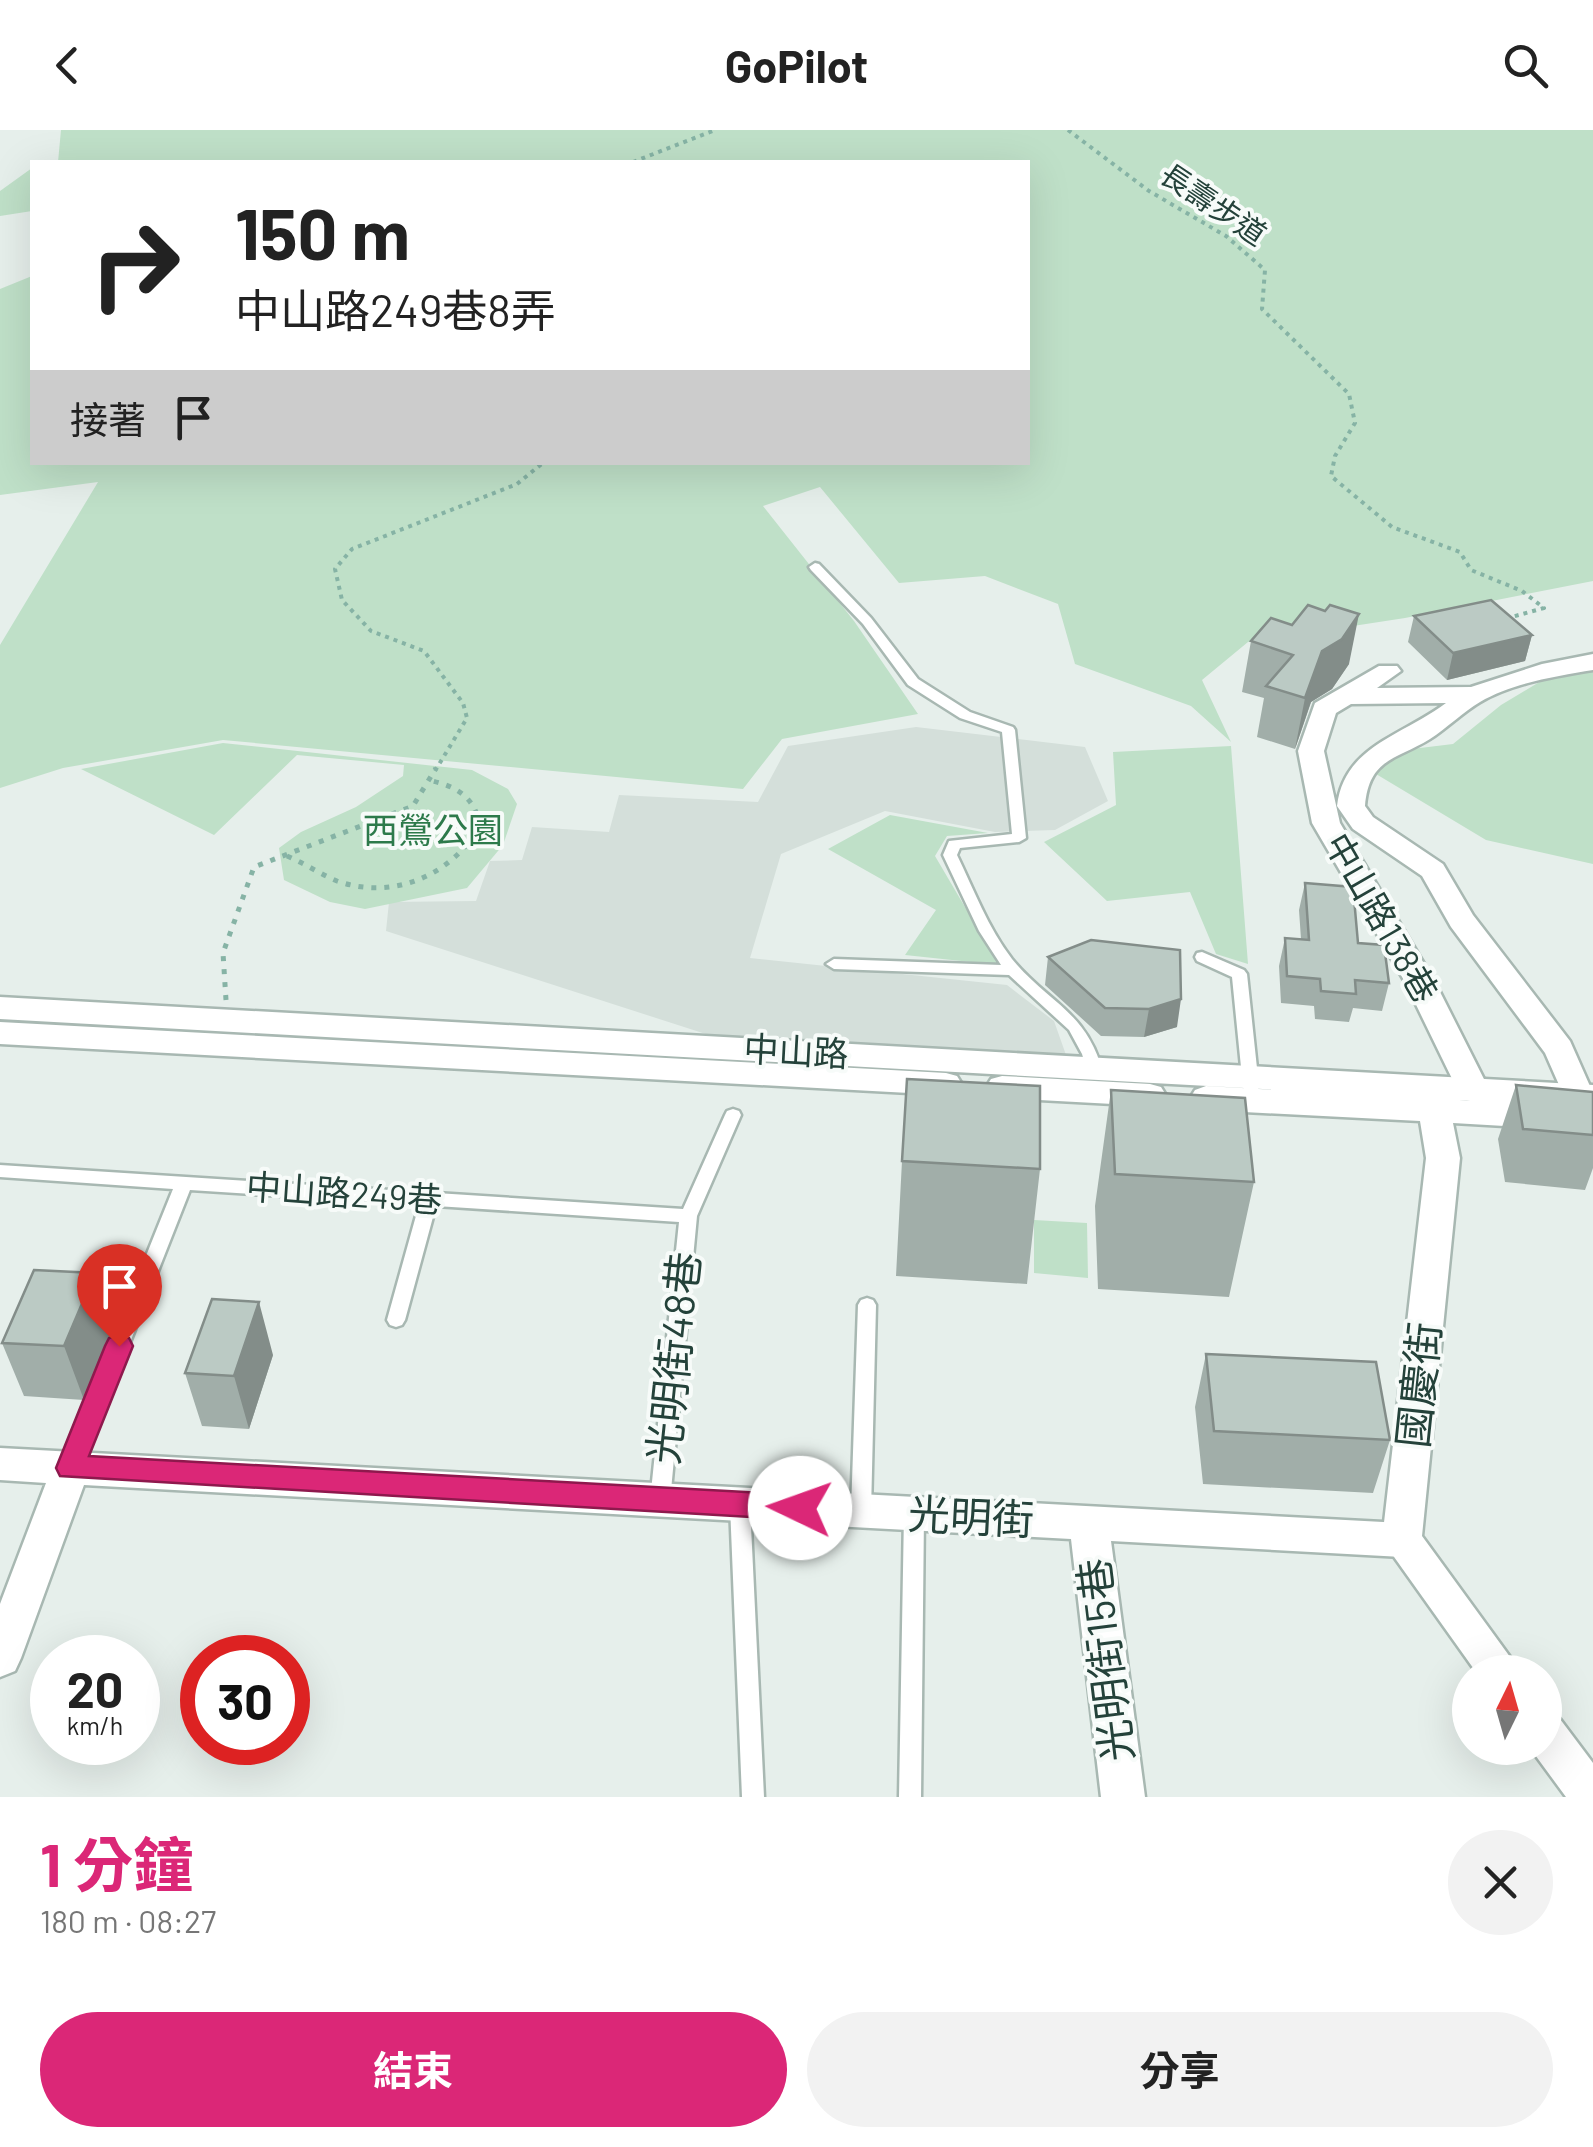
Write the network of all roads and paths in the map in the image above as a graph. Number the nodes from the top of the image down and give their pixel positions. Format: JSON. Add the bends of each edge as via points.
{"nodes":[{"id":1,"x":715,"y":130,"type":"edge"},
{"id":2,"x":1068,"y":130,"type":"edge"},
{"id":3,"x":638,"y":160,"type":"edge"},
{"id":4,"x":540,"y":465,"type":"edge"},
{"id":5,"x":814,"y":567,"type":"dead end"},
{"id":6,"x":1523,"y":616,"type":"junction"},
{"id":7,"x":1507,"y":618,"type":"edge"},
{"id":8,"x":1501,"y":624,"type":"edge"},
{"id":9,"x":1593,"y":662,"type":"edge"},
{"id":10,"x":1388,"y":671,"type":"dead end"},
{"id":11,"x":1472,"y":695,"type":"junction"},
{"id":12,"x":1351,"y":696,"type":"junction"},
{"id":13,"x":428,"y":780,"type":"junction"},
{"id":14,"x":284,"y":855,"type":"junction"},
{"id":15,"x":1202,"y":957,"type":"dead end"},
{"id":16,"x":834,"y":964,"type":"dead end"},
{"id":17,"x":1014,"y":970,"type":"junction"},
{"id":18,"x":0,"y":1008,"type":"edge"},
{"id":19,"x":227,"y":1020,"type":"junction"},
{"id":20,"x":0,"y":1033,"type":"edge"},
{"id":21,"x":806,"y":1065,"type":"junction"},
{"id":22,"x":1095,"y":1080,"type":"junction"},
{"id":23,"x":1251,"y":1089,"type":"junction"},
{"id":24,"x":1474,"y":1091,"type":"junction"},
{"id":25,"x":1588,"y":1104,"type":"edge"},
{"id":26,"x":1435,"y":1110,"type":"junction"},
{"id":27,"x":733,"y":1116,"type":"dead end"},
{"id":28,"x":0,"y":1172,"type":"edge"},
{"id":29,"x":184,"y":1184,"type":"junction"},
{"id":30,"x":428,"y":1199,"type":"junction"},
{"id":31,"x":688,"y":1216,"type":"junction"},
{"id":32,"x":868,"y":1305,"type":"dead end"},
{"id":33,"x":396,"y":1320,"type":"dead end"},
{"id":34,"x":0,"y":1464,"type":"edge"},
{"id":35,"x":70,"y":1468,"type":"junction"},
{"id":36,"x":660,"y":1500,"type":"junction"},
{"id":37,"x":740,"y":1505,"type":"junction"},
{"id":38,"x":861,"y":1511,"type":"junction"},
{"id":39,"x":914,"y":1514,"type":"junction"},
{"id":40,"x":1090,"y":1523,"type":"junction"},
{"id":41,"x":1402,"y":1540,"type":"junction"},
{"id":42,"x":1487,"y":1655,"type":"edge"},
{"id":43,"x":0,"y":1658,"type":"edge"},
{"id":44,"x":1562,"y":1756,"type":"edge"},
{"id":45,"x":752,"y":1797,"type":"edge"},
{"id":46,"x":910,"y":1797,"type":"edge"},
{"id":47,"x":1123,"y":1797,"type":"edge"},
{"id":48,"x":1592,"y":1797,"type":"edge"}],
"edges":[{"from":1,"to":3,"type":"path"},
{"from":2,"to":6,"type":"path","name":"長壽步道","via":[[1258,261],[1266,270],[1262,308],[1349,394],[1354,423],[1331,476],[1392,527],[1460,552],[1471,570],[1544,608]]},
{"from":4,"to":13,"type":"path","via":[[518,484],[352,549],[335,568],[342,600],[372,631],[424,651],[463,702],[467,718]]},
{"from":5,"to":17,"type":"lane","via":[[914,682],[966,715],[1008,730],[1018,838],[954,844],[950,855]]},
{"from":6,"to":7,"type":"path"},
{"from":6,"to":8,"type":"path"},
{"from":9,"to":11,"type":"street"},
{"from":10,"to":12,"type":"street","name":"中山路138巷"},
{"from":11,"to":12,"type":"street"},
{"from":11,"to":25,"type":"street","via":[[1376,753],[1354,786],[1351,806],[1432,870],[1461,920],[1559,1049]]},
{"from":12,"to":24,"type":"street","name":"中山路138巷","via":[[1324,709],[1311,751],[1326,824],[1420,982]]},
{"from":13,"to":14,"type":"path","via":[[413,806]]},
{"from":13,"to":14,"type":"path","via":[[452,784],[471,798],[480,825],[474,842],[432,876],[405,884],[342,882]]},
{"from":14,"to":19,"type":"path","via":[[254,867],[223,953]]},
{"from":15,"to":23,"type":"lane","via":[[1239,974]]},
{"from":16,"to":17,"type":"lane"},
{"from":17,"to":22,"type":"lane","via":[[1079,1028]]},
{"from":18,"to":19,"type":"street","name":"中山路"},
{"from":19,"to":21,"type":"street","name":"中山路"},
{"from":20,"to":21,"type":"street","name":"中山路","via":[[732,1080]]},
{"from":21,"to":22,"type":"street","name":"中山路"},
{"from":22,"to":23,"type":"street","name":"中山路"},
{"from":23,"to":24,"type":"street","name":"中山路"},
{"from":23,"to":26,"type":"street","name":"中山路"},
{"from":24,"to":25,"type":"street","name":"中山路"},
{"from":24,"to":26,"type":"street"},
{"from":25,"to":26,"type":"street","name":"中山路"},
{"from":26,"to":41,"type":"street","name":"國慶街","via":[[1442,1158]]},
{"from":27,"to":31,"type":"lane","name":"光明街48巷"},
{"from":28,"to":29,"type":"lane","name":"中山路249巷"},
{"from":29,"to":30,"type":"lane","name":"中山路249巷"},
{"from":29,"to":35,"type":"lane"},
{"from":30,"to":31,"type":"lane","name":"中山路249巷"},
{"from":30,"to":33,"type":"lane"},
{"from":31,"to":36,"type":"lane","name":"光明街48巷"},
{"from":32,"to":38,"type":"lane"},
{"from":34,"to":35,"type":"street","name":"光明街"},
{"from":35,"to":36,"type":"street","name":"光明街"},
{"from":35,"to":43,"type":"street"},
{"from":36,"to":37,"type":"street","name":"光明街"},
{"from":37,"to":38,"type":"street","name":"光明街"},
{"from":37,"to":45,"type":"lane"},
{"from":38,"to":39,"type":"street","name":"光明街"},
{"from":39,"to":40,"type":"street","name":"光明街"},
{"from":39,"to":46,"type":"lane"},
{"from":40,"to":41,"type":"street","name":"光明街"},
{"from":40,"to":47,"type":"street","name":"光明街15巷"},
{"from":41,"to":42,"type":"street"},
{"from":44,"to":48,"type":"street"}]}
